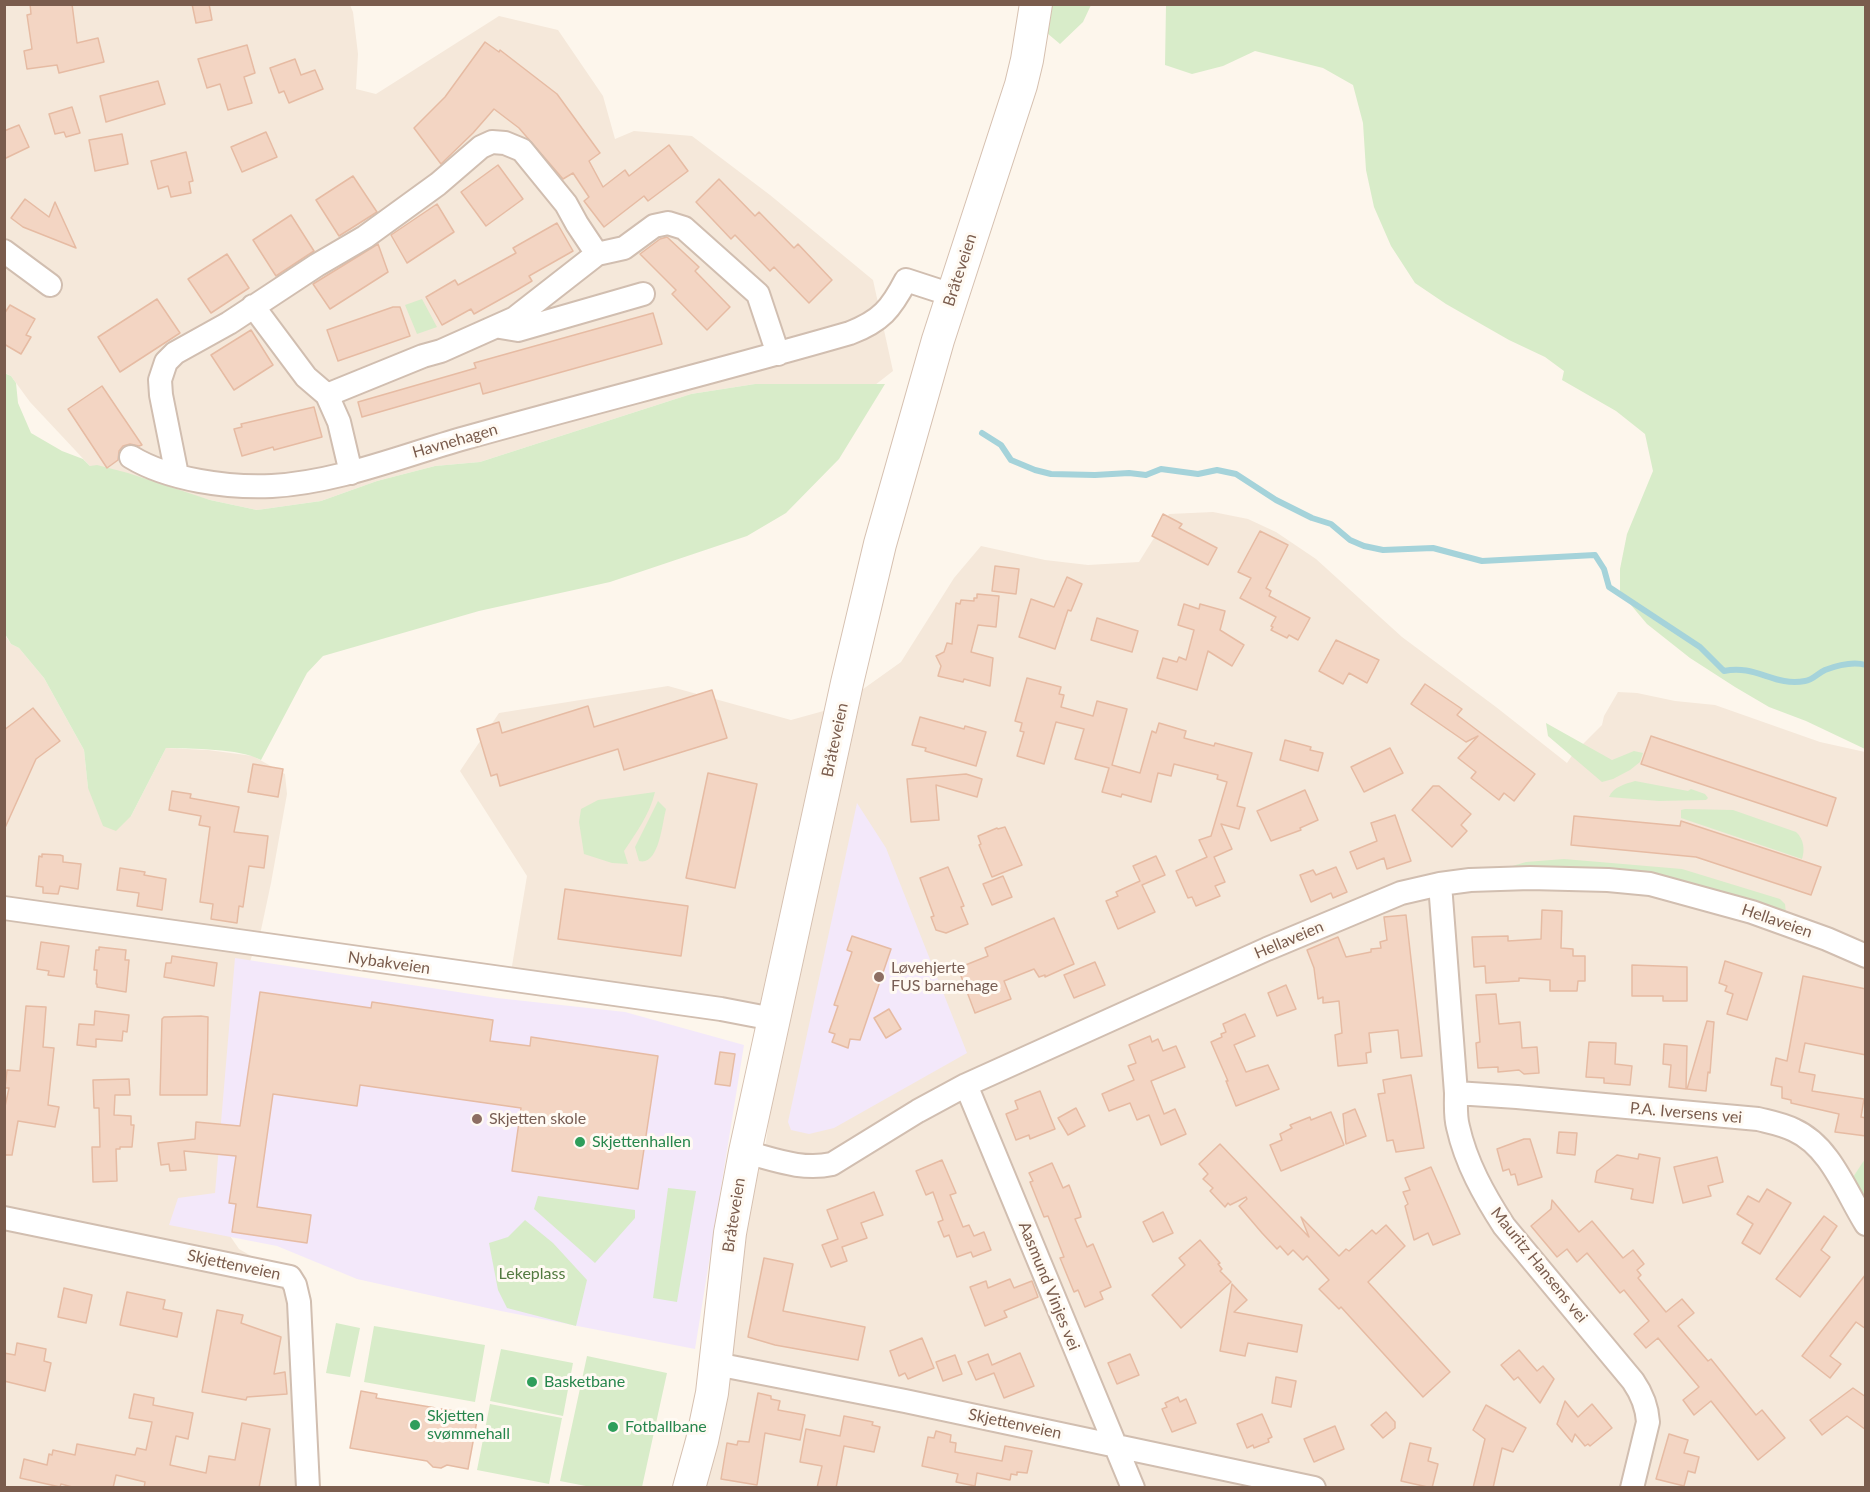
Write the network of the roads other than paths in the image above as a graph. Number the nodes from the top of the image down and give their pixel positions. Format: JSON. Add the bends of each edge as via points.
{"nodes":[{"id":1,"x":1036,"y":4,"type":"edge"},
{"id":2,"x":4,"y":251,"type":"edge"},
{"id":3,"x":597,"y":254,"type":"junction"},
{"id":4,"x":50,"y":285,"type":"dead end"},
{"id":5,"x":643,"y":294,"type":"dead end"},
{"id":6,"x":952,"y":295,"type":"junction"},
{"id":7,"x":254,"y":306,"type":"junction"},
{"id":8,"x":497,"y":326,"type":"junction"},
{"id":9,"x":778,"y":354,"type":"junction"},
{"id":10,"x":327,"y":395,"type":"junction"},
{"id":11,"x":131,"y":457,"type":"dead end"},
{"id":12,"x":351,"y":473,"type":"junction"},
{"id":13,"x":177,"y":475,"type":"junction"},
{"id":14,"x":1440,"y":884,"type":"junction"},
{"id":15,"x":4,"y":908,"type":"edge"},
{"id":16,"x":1866,"y":956,"type":"edge"},
{"id":17,"x":773,"y":1019,"type":"junction"},
{"id":18,"x":966,"y":1085,"type":"junction"},
{"id":19,"x":1456,"y":1093,"type":"junction"},
{"id":20,"x":745,"y":1152,"type":"junction"},
{"id":21,"x":4,"y":1218,"type":"edge"},
{"id":22,"x":1866,"y":1224,"type":"edge"},
{"id":23,"x":716,"y":1364,"type":"junction"},
{"id":24,"x":1115,"y":1446,"type":"junction"},
{"id":25,"x":308,"y":1488,"type":"edge"},
{"id":26,"x":688,"y":1488,"type":"edge"},
{"id":27,"x":1133,"y":1488,"type":"edge"},
{"id":28,"x":1314,"y":1488,"type":"edge"},
{"id":29,"x":1632,"y":1488,"type":"edge"}],
"edges":[{"from":1,"to":6,"type":"main road","name":"Bråteveien","via":[[1021,85]]},
{"from":2,"to":4,"type":"street"},
{"from":3,"to":7,"type":"street","via":[[531,158],[506,143],[492,142],[364,237]]},
{"from":3,"to":8,"type":"street","via":[[515,318]]},
{"from":3,"to":9,"type":"street","via":[[624,248],[654,226],[668,223],[684,228],[758,294]]},
{"from":5,"to":8,"type":"street","via":[[518,330]]},
{"from":6,"to":9,"type":"street","name":"Havnehagen","via":[[906,280],[889,309],[870,325]]},
{"from":6,"to":17,"type":"main road","name":"Bråteveien","via":[[918,402],[875,562]]},
{"from":7,"to":10,"type":"street","via":[[306,377]]},
{"from":7,"to":13,"type":"street","via":[[166,362],[160,380],[161,395]]},
{"from":8,"to":10,"type":"street"},
{"from":9,"to":12,"type":"street","name":"Havnehagen","via":[[463,438]]},
{"from":10,"to":12,"type":"street","via":[[339,422]]},
{"from":11,"to":13,"type":"street","name":"Havnehagen"},
{"from":12,"to":13,"type":"street","name":"Havnehagen","via":[[273,486],[212,483]]},
{"from":14,"to":16,"type":"street","name":"Hellaveien","via":[[1530,878],[1650,884],[1752,912]]},
{"from":14,"to":18,"type":"street","name":"Hellaveien","via":[[1401,893],[1267,949]]},
{"from":14,"to":19,"type":"street","name":"Mauritz Hansens vei"},
{"from":15,"to":17,"type":"street","name":"Nybakveien"},
{"from":17,"to":20,"type":"main road","name":"Bråteveien"},
{"from":18,"to":20,"type":"street","name":"Hellaveien","via":[[832,1164],[799,1166]]},
{"from":18,"to":24,"type":"street","name":"Aasmund Vinjes vei"},
{"from":19,"to":22,"type":"street","name":"P.A. Iversens vei","via":[[1779,1124],[1811,1141],[1832,1165]]},
{"from":19,"to":29,"type":"street","name":"Mauritz Hansens vei","via":[[1457,1125],[1486,1198],[1504,1226],[1642,1395],[1648,1422]]},
{"from":20,"to":23,"type":"main road","name":"Bråteveien","via":[[730,1233]]},
{"from":21,"to":25,"type":"street","name":"Skjettenveien","via":[[290,1277],[299,1302]]},
{"from":23,"to":24,"type":"street","name":"Skjettenveien"},
{"from":23,"to":26,"type":"main road","name":"Bråteveien","via":[[708,1418]]},
{"from":24,"to":27,"type":"street","name":"Aasmund Vinjes vei"},
{"from":24,"to":28,"type":"street","name":"Skjettenveien"}]}
